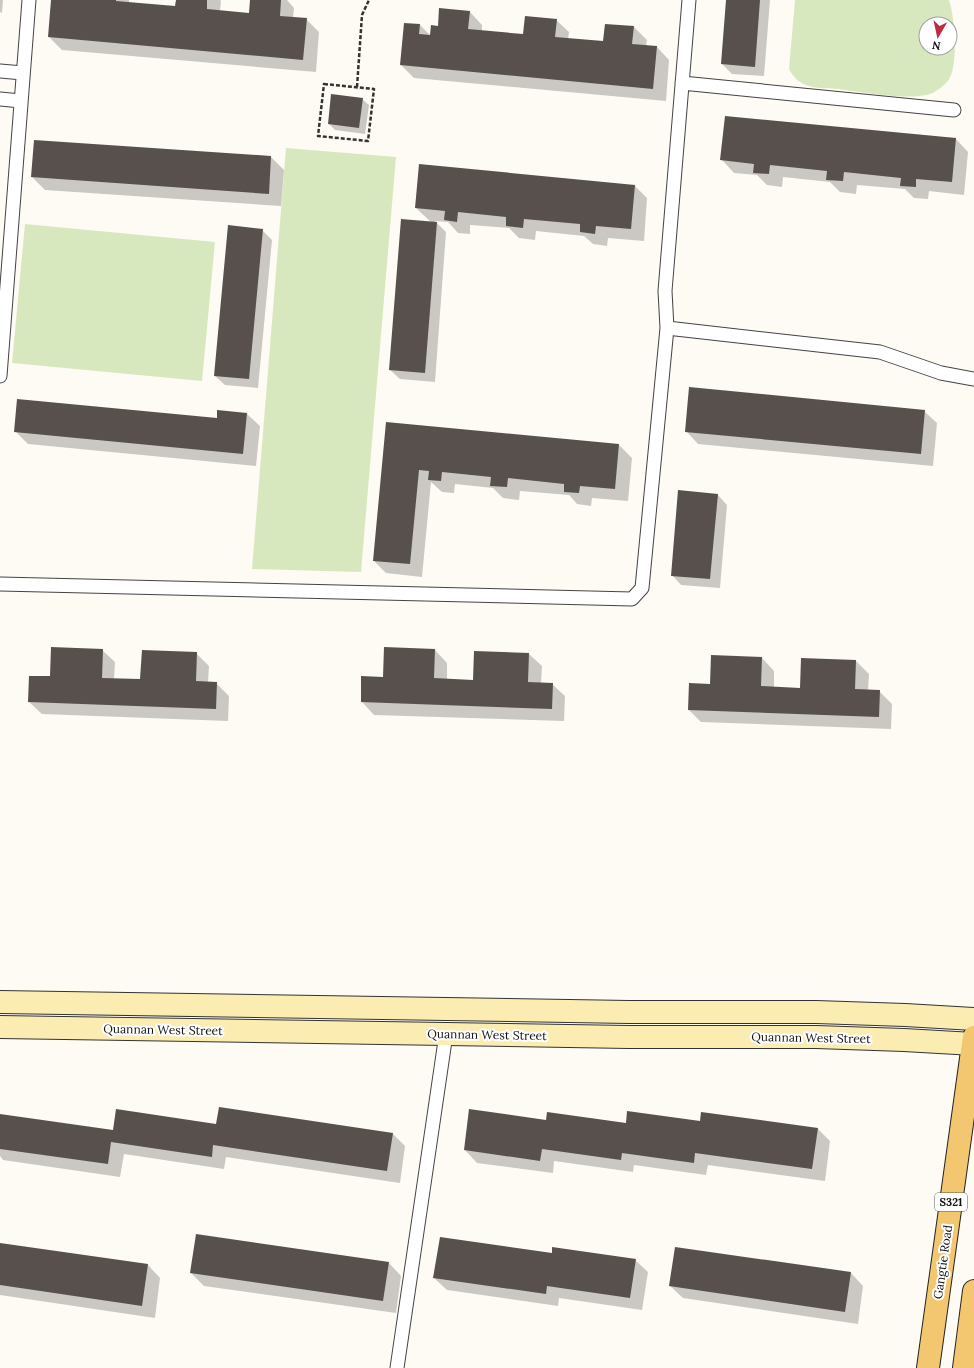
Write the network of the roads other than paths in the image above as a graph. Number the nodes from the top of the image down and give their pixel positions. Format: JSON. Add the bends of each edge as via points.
{"nodes":[{"id":1,"x":29,"y":0,"type":"edge"},
{"id":2,"x":688,"y":0,"type":"edge"},
{"id":3,"x":0,"y":71,"type":"edge"},
{"id":4,"x":23,"y":73,"type":"junction"},
{"id":5,"x":682,"y":83,"type":"junction"},
{"id":6,"x":0,"y":99,"type":"edge"},
{"id":7,"x":21,"y":100,"type":"junction"},
{"id":8,"x":954,"y":110,"type":"dead end"},
{"id":9,"x":667,"y":328,"type":"junction"},
{"id":10,"x":0,"y":376,"type":"edge"},
{"id":11,"x":974,"y":379,"type":"edge"},
{"id":12,"x":0,"y":584,"type":"edge"},
{"id":13,"x":0,"y":1002,"type":"edge"},
{"id":14,"x":974,"y":1019,"type":"edge"},
{"id":15,"x":0,"y":1027,"type":"edge"},
{"id":16,"x":446,"y":1034,"type":"junction"},
{"id":17,"x":974,"y":1042,"type":"edge"},
{"id":18,"x":974,"y":1291,"type":"edge"},
{"id":19,"x":397,"y":1368,"type":"edge"},
{"id":20,"x":928,"y":1368,"type":"edge"},
{"id":21,"x":964,"y":1368,"type":"edge"}],
"edges":[{"from":1,"to":4,"type":"lane"},
{"from":2,"to":5,"type":"lane"},
{"from":3,"to":4,"type":"lane"},
{"from":4,"to":7,"type":"lane"},
{"from":5,"to":8,"type":"lane"},
{"from":5,"to":9,"type":"lane","via":[[665,292]]},
{"from":6,"to":7,"type":"lane"},
{"from":7,"to":10,"type":"lane"},
{"from":9,"to":11,"type":"lane","via":[[880,352],[941,373]]},
{"from":9,"to":12,"type":"lane","via":[[642,588],[632,599]]},
{"from":13,"to":14,"type":"main road","via":[[630,1012],[816,1012]]},
{"from":15,"to":16,"type":"main road","name":"Quannan West Street"},
{"from":16,"to":17,"type":"main road","name":"Quannan West Street","via":[[816,1037]]},
{"from":16,"to":19,"type":"lane"},
{"from":17,"to":20,"type":"main road","name":"Gangtie Road","number":"S321"},
{"from":18,"to":21,"type":"main road"}]}
